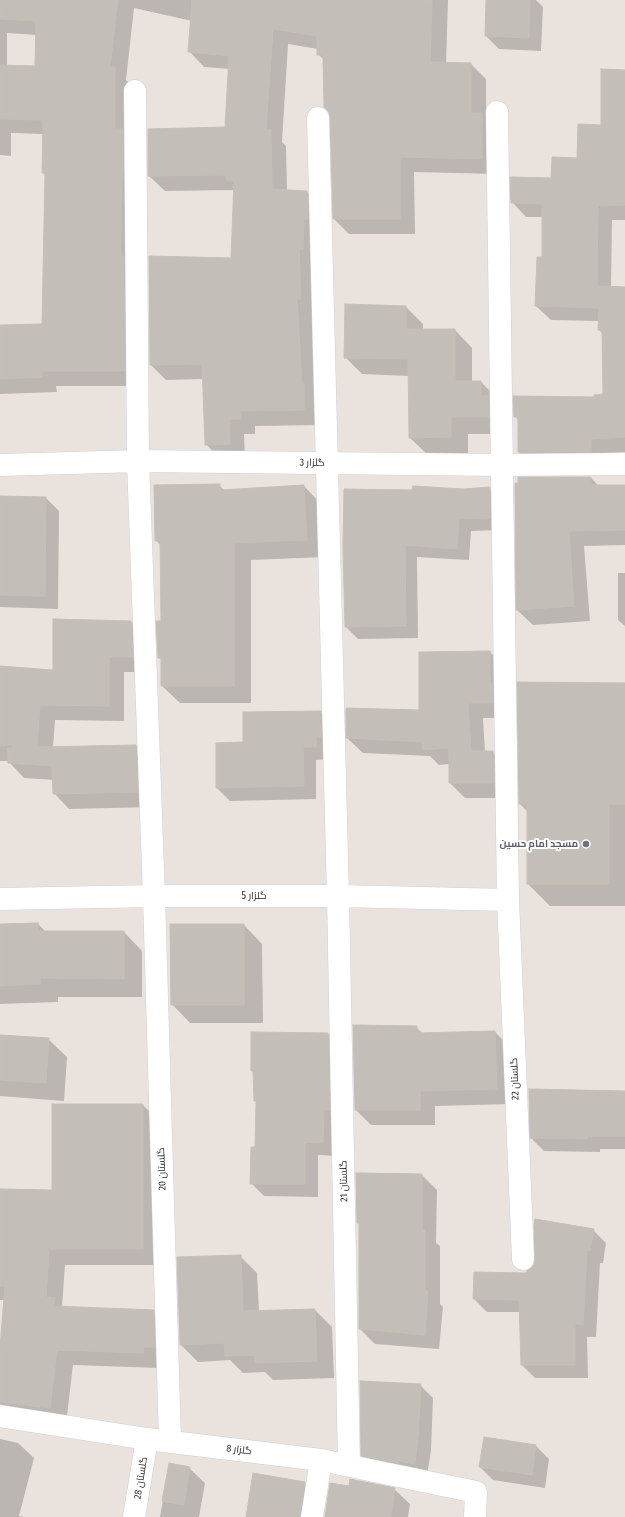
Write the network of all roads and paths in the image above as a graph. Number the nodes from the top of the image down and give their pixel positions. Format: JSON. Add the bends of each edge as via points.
{"nodes":[{"id":1,"x":135,"y":91,"type":"dead end"},
{"id":2,"x":497,"y":112,"type":"dead end"},
{"id":3,"x":318,"y":118,"type":"dead end"},
{"id":4,"x":138,"y":461,"type":"junction"},
{"id":5,"x":328,"y":463,"type":"junction"},
{"id":6,"x":625,"y":464,"type":"edge"},
{"id":7,"x":0,"y":465,"type":"edge"},
{"id":8,"x":502,"y":466,"type":"junction"},
{"id":9,"x":154,"y":896,"type":"junction"},
{"id":10,"x":338,"y":896,"type":"junction"},
{"id":11,"x":0,"y":899,"type":"edge"},
{"id":12,"x":508,"y":900,"type":"junction"},
{"id":13,"x":523,"y":1258,"type":"dead end"},
{"id":14,"x":0,"y":1416,"type":"edge"},
{"id":15,"x":147,"y":1439,"type":"junction"},
{"id":16,"x":170,"y":1441,"type":"junction"},
{"id":17,"x":321,"y":1460,"type":"junction"},
{"id":18,"x":349,"y":1466,"type":"junction"},
{"id":19,"x":134,"y":1517,"type":"edge"},
{"id":20,"x":312,"y":1517,"type":"edge"},
{"id":21,"x":475,"y":1517,"type":"edge"}],
"edges":[{"from":1,"to":4,"type":"street","name":"گلستان 20"},
{"from":2,"to":8,"type":"street","name":"گلستان 22"},
{"from":3,"to":5,"type":"street","name":"گلستان 21"},
{"from":4,"to":5,"type":"street","name":"گلزار 3"},
{"from":4,"to":7,"type":"street","name":"گلزار 3"},
{"from":4,"to":9,"type":"street","name":"گلستان 20"},
{"from":5,"to":8,"type":"street","name":"گلزار 3"},
{"from":5,"to":10,"type":"street","name":"گلستان 21"},
{"from":6,"to":8,"type":"street","name":"گلزار 3"},
{"from":8,"to":12,"type":"street","name":"گلستان 22"},
{"from":9,"to":10,"type":"street","name":"گلزار 5"},
{"from":9,"to":11,"type":"street","name":"گلزار 5"},
{"from":9,"to":16,"type":"street","name":"گلستان 20"},
{"from":10,"to":12,"type":"street","name":"گلزار 5"},
{"from":10,"to":18,"type":"street","name":"گلستان 21"},
{"from":12,"to":13,"type":"street","name":"گلستان 22"},
{"from":14,"to":15,"type":"street","name":"گلزار 8"},
{"from":15,"to":16,"type":"street","name":"گلزار 8"},
{"from":15,"to":19,"type":"street","name":"گلستان 28"},
{"from":16,"to":17,"type":"street","name":"گلزار 8"},
{"from":17,"to":18,"type":"street","name":"گلزار 8"},
{"from":17,"to":20,"type":"street"},
{"from":18,"to":21,"type":"street","name":"گلزار 8","via":[[476,1492]]}]}
